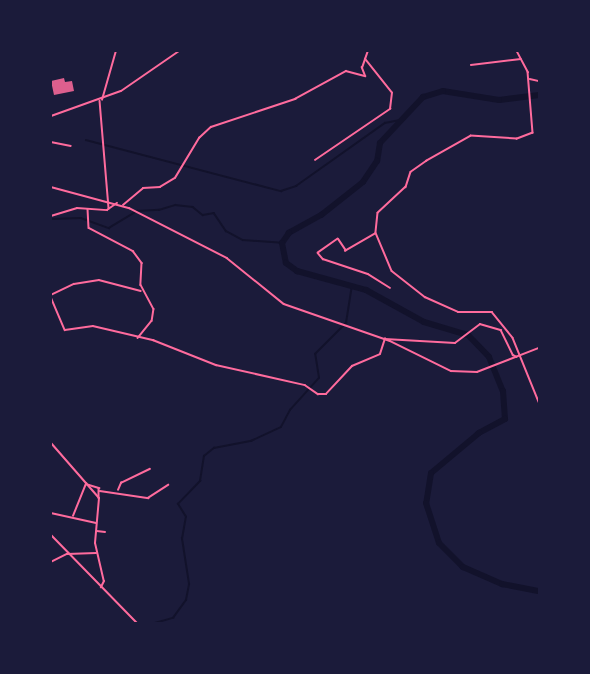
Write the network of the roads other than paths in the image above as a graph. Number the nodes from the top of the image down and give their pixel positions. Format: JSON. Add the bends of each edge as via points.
{"nodes":[{"id":1,"x":116,"y":51,"type":"edge"},
{"id":2,"x":179,"y":51,"type":"edge"},
{"id":3,"x":368,"y":51,"type":"edge"},
{"id":4,"x":517,"y":51,"type":"edge"},
{"id":5,"x":364,"y":58,"type":"junction"},
{"id":6,"x":522,"y":59,"type":"junction"},
{"id":7,"x":471,"y":65,"type":"dead end"},
{"id":8,"x":529,"y":79,"type":"junction"},
{"id":9,"x":539,"y":81,"type":"edge"},
{"id":10,"x":101,"y":100,"type":"junction"},
{"id":11,"x":51,"y":116,"type":"edge"},
{"id":12,"x":534,"y":118,"type":"junction"},
{"id":13,"x":539,"y":118,"type":"edge"},
{"id":14,"x":51,"y":141,"type":"edge"},
{"id":15,"x":71,"y":146,"type":"dead end"},
{"id":16,"x":315,"y":160,"type":"dead end"},
{"id":17,"x":51,"y":187,"type":"edge"},
{"id":18,"x":107,"y":201,"type":"junction"},
{"id":19,"x":117,"y":203,"type":"junction"},
{"id":20,"x":123,"y":205,"type":"junction"},
{"id":21,"x":88,"y":209,"type":"junction"},
{"id":22,"x":109,"y":209,"type":"junction"},
{"id":23,"x":51,"y":216,"type":"edge"},
{"id":24,"x":376,"y":233,"type":"junction"},
{"id":25,"x":390,"y":288,"type":"dead end"},
{"id":26,"x":142,"y":291,"type":"junction"},
{"id":27,"x":51,"y":296,"type":"edge"},
{"id":28,"x":138,"y":338,"type":"junction"},
{"id":29,"x":385,"y":339,"type":"junction"},
{"id":30,"x":539,"y":348,"type":"edge"},
{"id":31,"x":518,"y":357,"type":"junction"},
{"id":32,"x":539,"y":402,"type":"edge"},
{"id":33,"x":51,"y":443,"type":"edge"},
{"id":34,"x":150,"y":469,"type":"dead end"},
{"id":35,"x":86,"y":484,"type":"junction"},
{"id":36,"x":168,"y":485,"type":"dead end"},
{"id":37,"x":100,"y":491,"type":"junction"},
{"id":38,"x":117,"y":491,"type":"junction"},
{"id":39,"x":99,"y":498,"type":"junction"},
{"id":40,"x":51,"y":513,"type":"edge"},
{"id":41,"x":73,"y":516,"type":"junction"},
{"id":42,"x":97,"y":523,"type":"junction"},
{"id":43,"x":96,"y":531,"type":"junction"},
{"id":44,"x":105,"y":532,"type":"dead end"},
{"id":45,"x":51,"y":535,"type":"edge"},
{"id":46,"x":97,"y":553,"type":"junction"},
{"id":47,"x":69,"y":554,"type":"junction"},
{"id":48,"x":51,"y":562,"type":"edge"},
{"id":49,"x":101,"y":587,"type":"junction"},
{"id":50,"x":137,"y":623,"type":"edge"}],
"edges":[{"from":1,"to":10,"type":"street"},
{"from":2,"to":10,"type":"main road","via":[[144,78]]},
{"from":3,"to":5,"type":"street"},
{"from":4,"to":6,"type":"street"},
{"from":5,"to":16,"type":"street","via":[[392,93],[390,109]]},
{"from":5,"to":20,"type":"street","via":[[365,76],[346,71],[295,99],[211,127],[199,138],[176,178],[160,187],[143,188]]},
{"from":6,"to":7,"type":"street"},
{"from":6,"to":8,"type":"street"},
{"from":8,"to":9,"type":"street"},
{"from":8,"to":12,"type":"street"},
{"from":10,"to":11,"type":"main road"},
{"from":10,"to":18,"type":"street"},
{"from":12,"to":13,"type":"street"},
{"from":12,"to":24,"type":"street","via":[[533,133],[525,137],[471,136],[411,172],[406,187],[378,213]]},
{"from":14,"to":15,"type":"street"},
{"from":17,"to":18,"type":"street"},
{"from":18,"to":19,"type":"street"},
{"from":18,"to":22,"type":"street"},
{"from":19,"to":20,"type":"street"},
{"from":19,"to":22,"type":"street"},
{"from":20,"to":29,"type":"street","via":[[243,270],[263,290],[288,306]]},
{"from":21,"to":22,"type":"street"},
{"from":21,"to":23,"type":"street","via":[[77,208]]},
{"from":21,"to":26,"type":"street","via":[[89,228],[139,256]]},
{"from":24,"to":25,"type":"street","via":[[346,251],[338,239],[318,253],[323,259],[368,274]]},
{"from":24,"to":31,"type":"street","via":[[386,261],[398,277],[458,312],[492,312],[513,338]]},
{"from":26,"to":27,"type":"street","via":[[99,280],[74,284]]},
{"from":26,"to":28,"type":"street","via":[[154,309],[152,321]]},
{"from":27,"to":28,"type":"street","via":[[65,330],[93,326]]},
{"from":28,"to":29,"type":"street","via":[[246,374],[294,382],[326,394],[352,366],[380,354]]},
{"from":29,"to":31,"type":"street","via":[[446,369],[473,373]]},
{"from":29,"to":31,"type":"street","via":[[461,341],[476,324],[501,330],[513,355]]},
{"from":30,"to":31,"type":"street"},
{"from":31,"to":32,"type":"street"},
{"from":33,"to":35,"type":"main road"},
{"from":34,"to":38,"type":"street","via":[[121,483]]},
{"from":35,"to":37,"type":"street"},
{"from":35,"to":39,"type":"main road"},
{"from":35,"to":41,"type":"street"},
{"from":36,"to":38,"type":"street","via":[[152,497]]},
{"from":37,"to":38,"type":"street"},
{"from":37,"to":39,"type":"street"},
{"from":39,"to":42,"type":"main road"},
{"from":40,"to":41,"type":"street"},
{"from":41,"to":42,"type":"street"},
{"from":42,"to":43,"type":"main road"},
{"from":43,"to":44,"type":"street"},
{"from":43,"to":46,"type":"main road"},
{"from":45,"to":47,"type":"main road"},
{"from":46,"to":47,"type":"street"},
{"from":46,"to":49,"type":"main road","via":[[104,581]]},
{"from":47,"to":48,"type":"street"},
{"from":47,"to":49,"type":"main road"},
{"from":49,"to":50,"type":"main road"}]}
